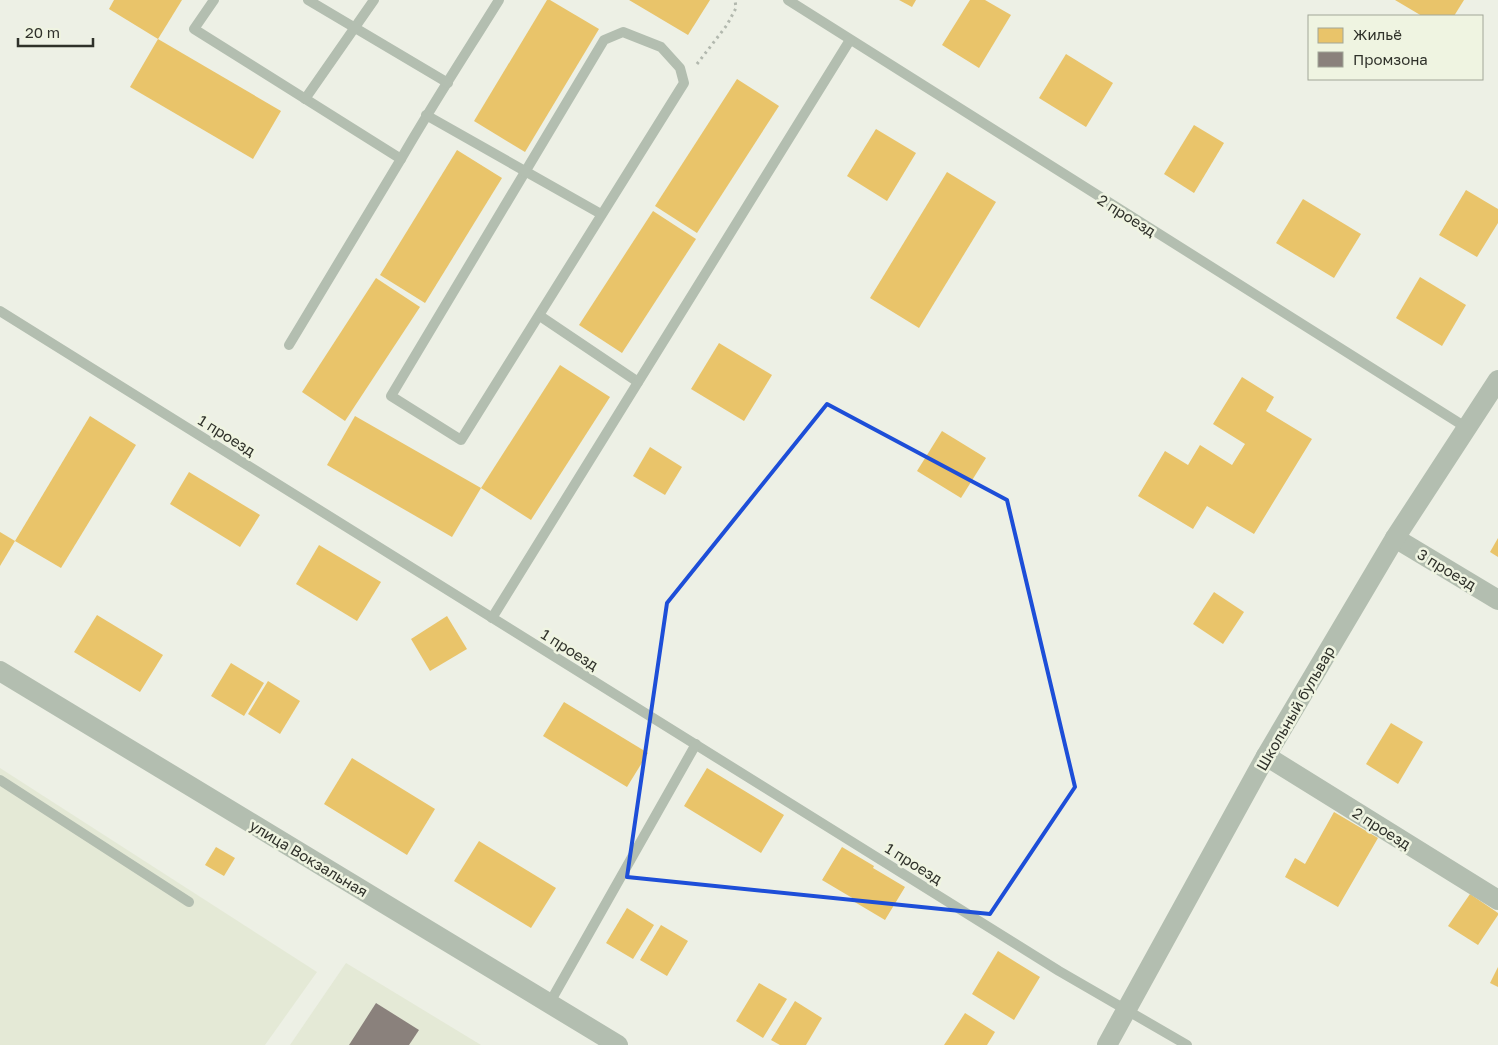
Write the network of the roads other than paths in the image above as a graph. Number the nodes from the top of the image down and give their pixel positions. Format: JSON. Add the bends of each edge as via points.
{"nodes":[{"id":1,"x":214,"y":0,"type":"edge"},
{"id":2,"x":308,"y":0,"type":"edge"},
{"id":3,"x":374,"y":0,"type":"edge"},
{"id":4,"x":499,"y":0,"type":"edge"},
{"id":5,"x":788,"y":0,"type":"edge"},
{"id":6,"x":354,"y":29,"type":"junction"},
{"id":7,"x":850,"y":40,"type":"junction"},
{"id":8,"x":448,"y":83,"type":"junction"},
{"id":9,"x":305,"y":99,"type":"junction"},
{"id":10,"x":426,"y":115,"type":"junction"},
{"id":11,"x":401,"y":159,"type":"junction"},
{"id":12,"x":525,"y":172,"type":"junction"},
{"id":13,"x":601,"y":214,"type":"junction"},
{"id":14,"x":0,"y":311,"type":"edge"},
{"id":15,"x":540,"y":316,"type":"junction"},
{"id":16,"x":289,"y":345,"type":"dead end"},
{"id":17,"x":1498,"y":380,"type":"edge"},
{"id":18,"x":638,"y":382,"type":"junction"},
{"id":19,"x":1467,"y":428,"type":"junction"},
{"id":20,"x":1395,"y":538,"type":"junction"},
{"id":21,"x":1498,"y":600,"type":"edge"},
{"id":22,"x":492,"y":618,"type":"junction"},
{"id":23,"x":0,"y":671,"type":"edge"},
{"id":24,"x":696,"y":744,"type":"junction"},
{"id":25,"x":1266,"y":756,"type":"junction"},
{"id":26,"x":0,"y":780,"type":"edge"},
{"id":27,"x":1498,"y":900,"type":"edge"},
{"id":28,"x":189,"y":902,"type":"dead end"},
{"id":29,"x":549,"y":1004,"type":"junction"},
{"id":30,"x":1126,"y":1009,"type":"junction"},
{"id":31,"x":618,"y":1045,"type":"edge"},
{"id":32,"x":1107,"y":1045,"type":"edge"},
{"id":33,"x":1187,"y":1045,"type":"edge"}],
"edges":[{"from":1,"to":9,"type":"lane","via":[[194,29]]},
{"from":2,"to":6,"type":"lane"},
{"from":3,"to":6,"type":"lane"},
{"from":4,"to":8,"type":"lane"},
{"from":5,"to":7,"type":"lane","name":"2 проезд"},
{"from":6,"to":8,"type":"lane"},
{"from":6,"to":9,"type":"lane"},
{"from":7,"to":18,"type":"lane"},
{"from":7,"to":19,"type":"lane","name":"2 проезд"},
{"from":8,"to":10,"type":"lane"},
{"from":9,"to":11,"type":"lane"},
{"from":10,"to":11,"type":"lane"},
{"from":10,"to":12,"type":"lane"},
{"from":11,"to":16,"type":"lane"},
{"from":12,"to":13,"type":"lane"},
{"from":12,"to":13,"type":"lane","via":[[604,40],[623,32],[661,47],[680,68],[684,83]]},
{"from":12,"to":15,"type":"lane","via":[[390,396],[461,440]]},
{"from":13,"to":15,"type":"lane"},
{"from":14,"to":22,"type":"lane","name":"1 проезд"},
{"from":15,"to":18,"type":"lane"},
{"from":17,"to":19,"type":"street","name":"Школьный бульвар"},
{"from":18,"to":22,"type":"lane"},
{"from":19,"to":20,"type":"street","name":"Школьный бульвар"},
{"from":20,"to":21,"type":"street","name":"3 проезд"},
{"from":20,"to":25,"type":"street","name":"Школьный бульвар"},
{"from":22,"to":24,"type":"lane","name":"1 проезд"},
{"from":23,"to":29,"type":"street","name":"улица Вокзальная"},
{"from":24,"to":29,"type":"lane"},
{"from":24,"to":30,"type":"lane","name":"1 проезд","via":[[1059,971]]},
{"from":25,"to":27,"type":"street","name":"2 проезд"},
{"from":25,"to":30,"type":"street","name":"Школьный бульвар"},
{"from":26,"to":28,"type":"lane"},
{"from":29,"to":31,"type":"street","name":"улица Вокзальная"},
{"from":30,"to":32,"type":"street","name":"Школьный бульвар"},
{"from":30,"to":33,"type":"lane","name":"1 проезд"}]}
